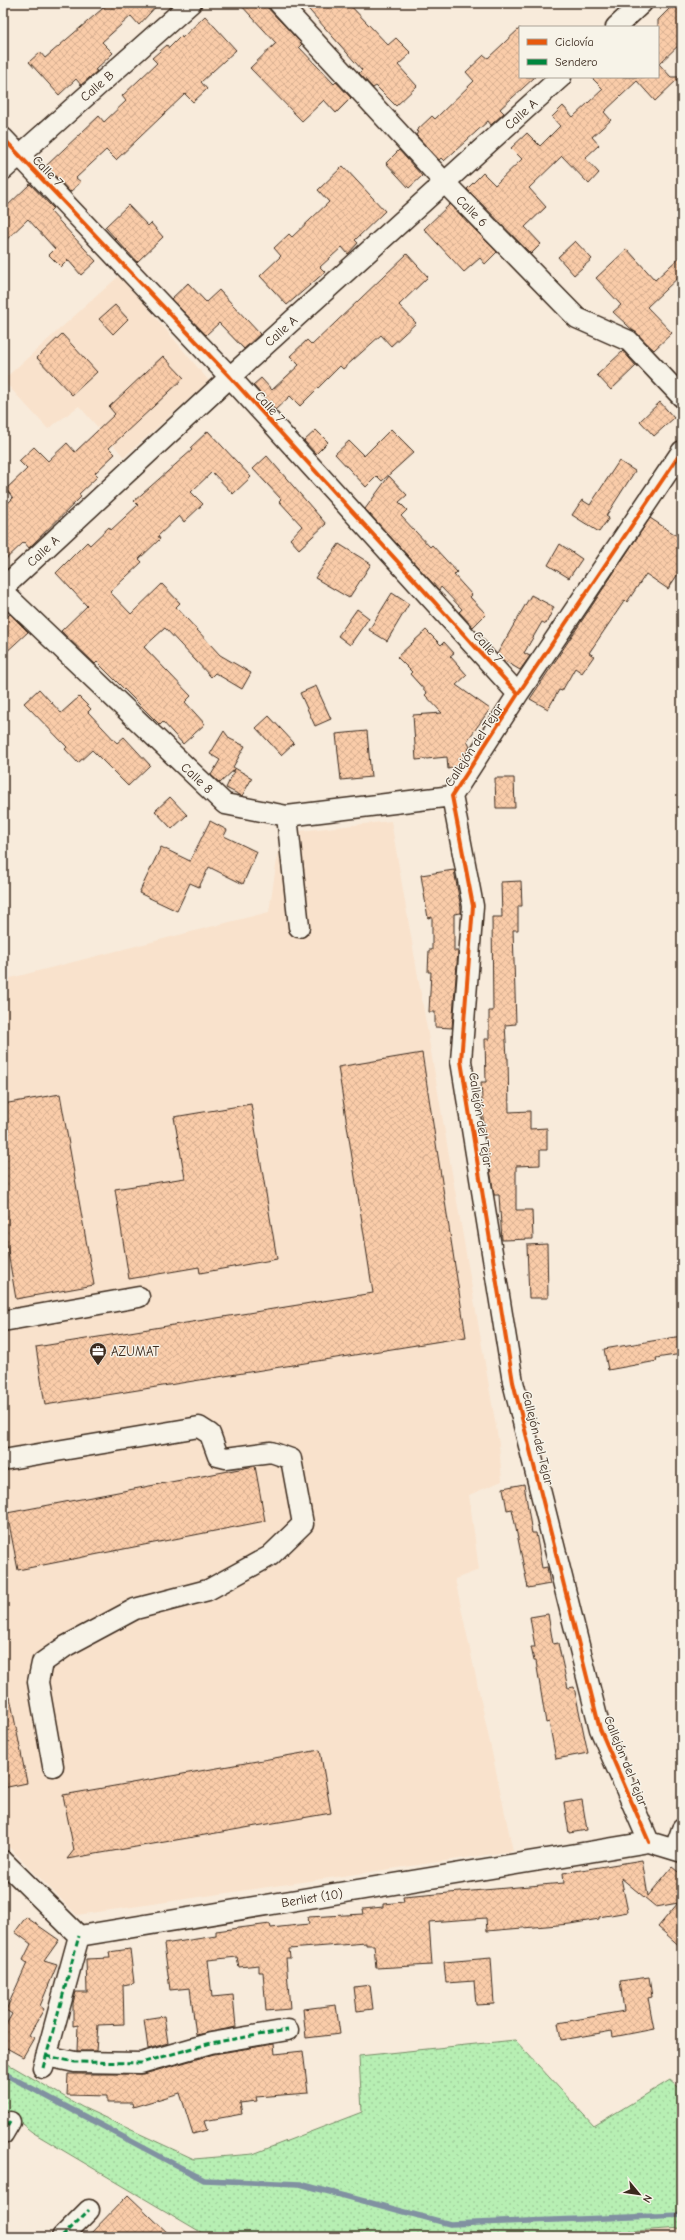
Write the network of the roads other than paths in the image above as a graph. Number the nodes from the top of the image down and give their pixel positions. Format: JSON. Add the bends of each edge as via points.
{"nodes":[{"id":1,"x":191,"y":3,"type":"edge"},
{"id":2,"x":279,"y":3,"type":"edge"},
{"id":3,"x":642,"y":3,"type":"edge"},
{"id":4,"x":617,"y":26,"type":"edge"},
{"id":5,"x":560,"y":78,"type":"edge"},
{"id":6,"x":3,"y":138,"type":"edge"},
{"id":7,"x":19,"y":155,"type":"junction"},
{"id":8,"x":3,"y":170,"type":"edge"},
{"id":9,"x":445,"y":183,"type":"junction"},
{"id":10,"x":230,"y":377,"type":"junction"},
{"id":11,"x":682,"y":397,"type":"edge"},
{"id":12,"x":682,"y":451,"type":"edge"},
{"id":13,"x":3,"y":588,"type":"edge"},
{"id":14,"x":3,"y":592,"type":"edge"},
{"id":15,"x":518,"y":694,"type":"junction"},
{"id":16,"x":452,"y":796,"type":"junction"},
{"id":17,"x":287,"y":816,"type":"junction"},
{"id":18,"x":299,"y":927,"type":"dead end"},
{"id":19,"x":139,"y":1297,"type":"dead end"},
{"id":20,"x":3,"y":1321,"type":"edge"},
{"id":21,"x":3,"y":1460,"type":"edge"},
{"id":22,"x":53,"y":1766,"type":"dead end"},
{"id":23,"x":682,"y":1829,"type":"edge"},
{"id":24,"x":649,"y":1842,"type":"junction"},
{"id":25,"x":679,"y":1851,"type":"edge"},
{"id":26,"x":3,"y":1861,"type":"edge"},
{"id":27,"x":79,"y":1936,"type":"junction"},
{"id":28,"x":288,"y":2030,"type":"dead end"},
{"id":29,"x":88,"y":2210,"type":"dead end"},
{"id":30,"x":62,"y":2237,"type":"edge"}],
"edges":[{"from":1,"to":7,"type":"street","name":"Calle B"},
{"from":2,"to":9,"type":"street","name":"Calle 6"},
{"from":3,"to":4,"type":"street"},
{"from":5,"to":9,"type":"street","name":"Calle A"},
{"from":6,"to":7,"type":"street","name":"Calle 7"},
{"from":7,"to":8,"type":"street","name":"Calle B"},
{"from":7,"to":10,"type":"street","name":"Calle 7"},
{"from":9,"to":10,"type":"street","name":"Calle A"},
{"from":9,"to":11,"type":"street","name":"Calle 6","via":[[578,318],[629,341]]},
{"from":10,"to":13,"type":"street","name":"Calle A"},
{"from":10,"to":15,"type":"street","name":"Calle 7"},
{"from":12,"to":15,"type":"street","name":"Callejón del Tejar"},
{"from":14,"to":17,"type":"street","name":"Calle 8","via":[[225,804]]},
{"from":15,"to":16,"type":"street","name":"Callejón del Tejar"},
{"from":16,"to":17,"type":"street","name":"Calle 8"},
{"from":16,"to":24,"type":"street","name":"Callejón del Tejar","via":[[473,906],[461,1061],[514,1382],[600,1729]]},
{"from":17,"to":18,"type":"street"},
{"from":19,"to":20,"type":"street"},
{"from":21,"to":22,"type":"street","via":[[199,1427],[210,1434],[218,1456],[226,1458],[272,1452],[291,1459],[303,1524],[270,1556],[208,1590],[135,1609],[66,1646],[42,1663],[38,1682]]},
{"from":23,"to":25,"type":"street"},
{"from":24,"to":25,"type":"street"},
{"from":24,"to":27,"type":"street","name":"Berliet (10)"},
{"from":26,"to":27,"type":"street"},
{"from":27,"to":28,"type":"street","via":[[45,2062],[141,2062],[211,2043]]},
{"from":29,"to":30,"type":"street"}]}
